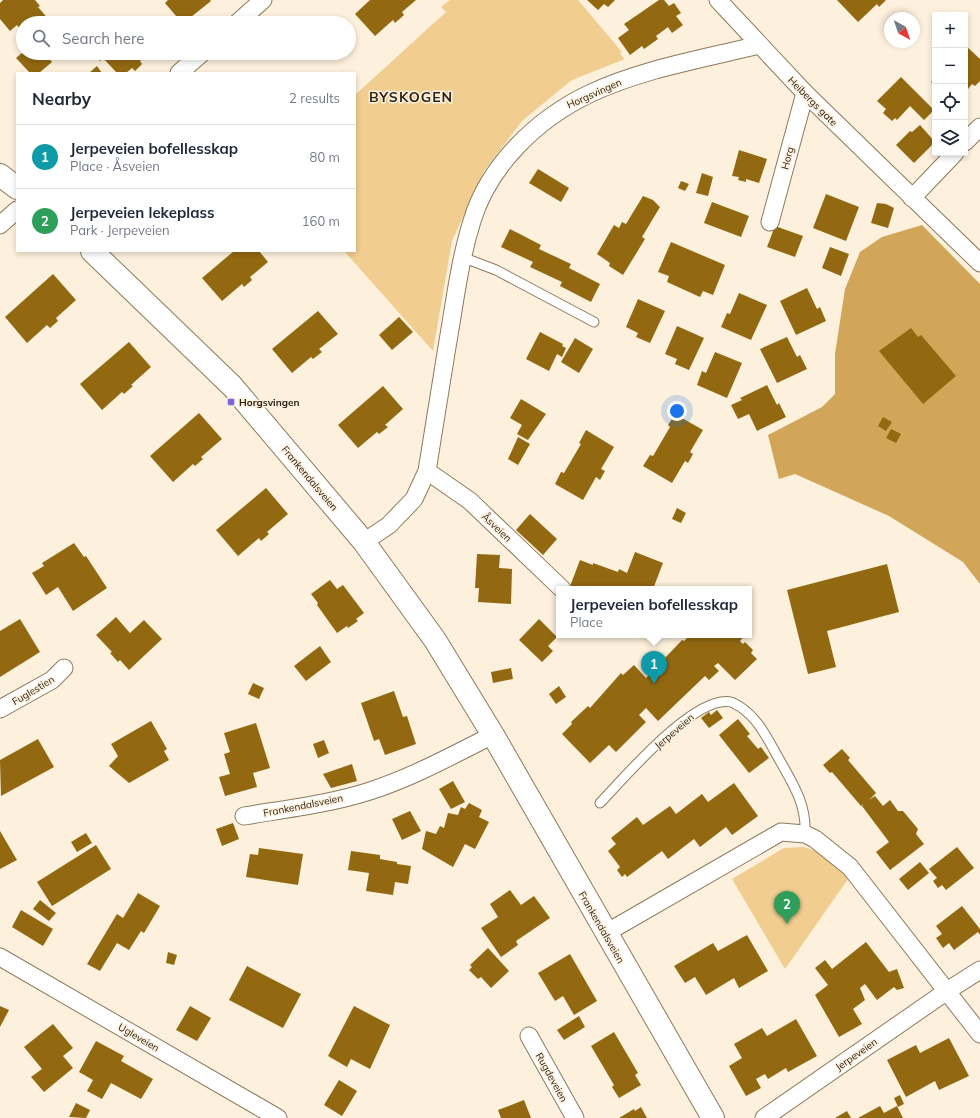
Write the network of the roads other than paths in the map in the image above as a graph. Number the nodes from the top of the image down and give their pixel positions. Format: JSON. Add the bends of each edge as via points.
{"nodes":[{"id":1,"x":264,"y":0,"type":"edge"},
{"id":2,"x":718,"y":0,"type":"edge"},
{"id":3,"x":245,"y":16,"type":"edge"},
{"id":4,"x":759,"y":45,"type":"junction"},
{"id":5,"x":194,"y":60,"type":"edge"},
{"id":6,"x":180,"y":72,"type":"edge"},
{"id":7,"x":805,"y":93,"type":"junction"},
{"id":8,"x":980,"y":127,"type":"edge"},
{"id":9,"x":968,"y":139,"type":"edge"},
{"id":10,"x":952,"y":156,"type":"edge"},
{"id":11,"x":0,"y":175,"type":"edge"},
{"id":12,"x":16,"y":187,"type":"edge"},
{"id":13,"x":912,"y":198,"type":"junction"},
{"id":14,"x":16,"y":211,"type":"edge"},
{"id":15,"x":770,"y":222,"type":"dead end"},
{"id":16,"x":0,"y":225,"type":"edge"},
{"id":17,"x":93,"y":252,"type":"edge"},
{"id":18,"x":462,"y":257,"type":"junction"},
{"id":19,"x":980,"y":263,"type":"edge"},
{"id":20,"x":594,"y":322,"type":"dead end"},
{"id":21,"x":427,"y":470,"type":"junction"},
{"id":22,"x":364,"y":542,"type":"junction"},
{"id":23,"x":559,"y":586,"type":"edge"},
{"id":24,"x":64,"y":668,"type":"dead end"},
{"id":25,"x":0,"y":709,"type":"edge"},
{"id":26,"x":493,"y":735,"type":"junction"},
{"id":27,"x":600,"y":803,"type":"dead end"},
{"id":28,"x":244,"y":816,"type":"dead end"},
{"id":29,"x":805,"y":834,"type":"junction"},
{"id":30,"x":606,"y":933,"type":"junction"},
{"id":31,"x":0,"y":957,"type":"edge"},
{"id":32,"x":980,"y":970,"type":"edge"},
{"id":33,"x":947,"y":991,"type":"junction"},
{"id":34,"x":980,"y":1034,"type":"edge"},
{"id":35,"x":529,"y":1036,"type":"dead end"},
{"id":36,"x":278,"y":1118,"type":"edge"},
{"id":37,"x":575,"y":1118,"type":"edge"},
{"id":38,"x":713,"y":1118,"type":"edge"},
{"id":39,"x":764,"y":1118,"type":"edge"}],
"edges":[{"from":1,"to":3,"type":"street"},
{"from":2,"to":4,"type":"street","name":"Heibergs gate"},
{"from":4,"to":7,"type":"street","name":"Heibergs gate"},
{"from":4,"to":18,"type":"street","name":"Horgsvingen","via":[[631,77],[562,108],[532,131],[508,156],[488,184],[472,219]]},
{"from":5,"to":6,"type":"street"},
{"from":7,"to":13,"type":"street","name":"Heibergs gate"},
{"from":7,"to":15,"type":"street","name":"Horg"},
{"from":8,"to":9,"type":"street"},
{"from":10,"to":13,"type":"street"},
{"from":11,"to":12,"type":"main road"},
{"from":13,"to":19,"type":"street","name":"Heibergs gate"},
{"from":14,"to":16,"type":"street"},
{"from":17,"to":22,"type":"main road","name":"Frankendalsveien","via":[[232,386]]},
{"from":18,"to":20,"type":"lane","via":[[496,270]]},
{"from":18,"to":21,"type":"street","name":"Horgsvingen"},
{"from":21,"to":22,"type":"street","name":"Horgsvingen","via":[[414,499],[389,525]]},
{"from":21,"to":23,"type":"street","name":"Åsveien","via":[[470,501]]},
{"from":22,"to":26,"type":"main road","name":"Frankendalsveien","via":[[435,640]]},
{"from":24,"to":25,"type":"street","name":"Fuglestien","via":[[52,680]]},
{"from":26,"to":28,"type":"street","name":"Frankendalsveien","via":[[426,769],[370,791],[319,804]]},
{"from":26,"to":30,"type":"main road","name":"Frankendalsveien"},
{"from":27,"to":29,"type":"lane","name":"Jerpeveien","via":[[670,732],[693,713],[713,703],[731,702],[747,712],[761,726],[799,796],[806,819]]},
{"from":29,"to":30,"type":"street","via":[[781,832]]},
{"from":29,"to":33,"type":"street","via":[[850,867]]},
{"from":30,"to":38,"type":"main road","name":"Frankendalsveien"},
{"from":31,"to":36,"type":"street","name":"Ugleveien"},
{"from":32,"to":33,"type":"street","name":"Jerpeveien"},
{"from":33,"to":34,"type":"street"},
{"from":33,"to":39,"type":"street","name":"Jerpeveien"},
{"from":35,"to":37,"type":"street","name":"Rugdeveien"}]}
